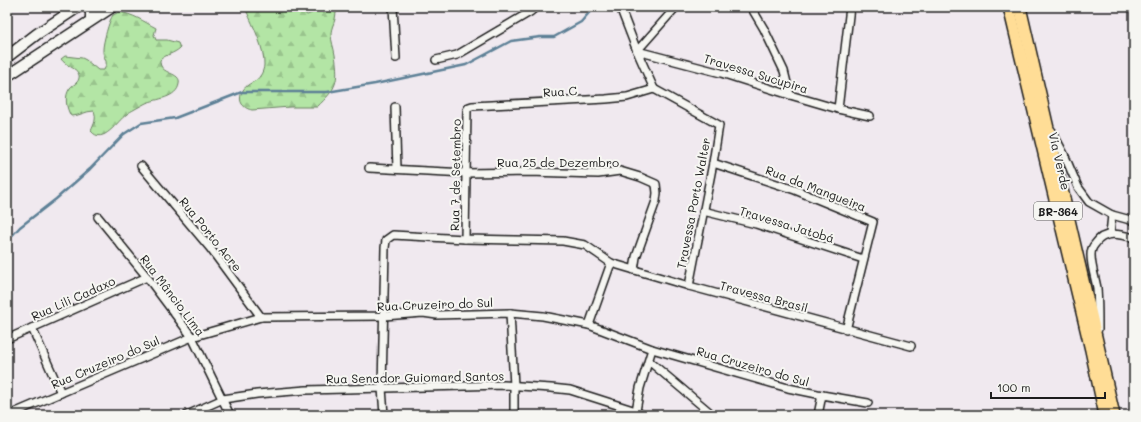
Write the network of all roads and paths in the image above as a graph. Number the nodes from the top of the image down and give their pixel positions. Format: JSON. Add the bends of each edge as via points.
{"nodes":[{"id":1,"x":78,"y":7,"type":"edge"},
{"id":2,"x":87,"y":7,"type":"edge"},
{"id":3,"x":112,"y":7,"type":"edge"},
{"id":4,"x":393,"y":7,"type":"edge"},
{"id":5,"x":536,"y":7,"type":"edge"},
{"id":6,"x":620,"y":7,"type":"edge"},
{"id":7,"x":676,"y":7,"type":"edge"},
{"id":8,"x":751,"y":7,"type":"edge"},
{"id":9,"x":850,"y":7,"type":"edge"},
{"id":10,"x":1009,"y":7,"type":"edge"},
{"id":11,"x":1020,"y":7,"type":"edge"},
{"id":12,"x":91,"y":20,"type":"junction"},
{"id":13,"x":637,"y":51,"type":"junction"},
{"id":14,"x":7,"y":57,"type":"edge"},
{"id":15,"x":396,"y":58,"type":"dead end"},
{"id":16,"x":436,"y":60,"type":"dead end"},
{"id":17,"x":7,"y":76,"type":"edge"},
{"id":18,"x":654,"y":90,"type":"junction"},
{"id":19,"x":790,"y":95,"type":"junction"},
{"id":20,"x":395,"y":107,"type":"dead end"},
{"id":21,"x":838,"y":109,"type":"junction"},
{"id":22,"x":467,"y":110,"type":"joint"},
{"id":23,"x":870,"y":116,"type":"dead end"},
{"id":24,"x":1046,"y":120,"type":"junction"},
{"id":25,"x":713,"y":163,"type":"junction"},
{"id":26,"x":141,"y":166,"type":"dead end"},
{"id":27,"x":369,"y":168,"type":"dead end"},
{"id":28,"x":397,"y":169,"type":"junction"},
{"id":29,"x":466,"y":173,"type":"junction"},
{"id":30,"x":703,"y":211,"type":"junction"},
{"id":31,"x":1112,"y":215,"type":"junction"},
{"id":32,"x":98,"y":217,"type":"dead end"},
{"id":33,"x":1134,"y":221,"type":"edge"},
{"id":34,"x":1110,"y":234,"type":"junction"},
{"id":35,"x":1134,"y":238,"type":"edge"},
{"id":36,"x":465,"y":239,"type":"junction"},
{"id":37,"x":864,"y":259,"type":"junction"},
{"id":38,"x":611,"y":263,"type":"junction"},
{"id":39,"x":634,"y":270,"type":"junction"},
{"id":40,"x":147,"y":277,"type":"junction"},
{"id":41,"x":689,"y":286,"type":"junction"},
{"id":42,"x":510,"y":312,"type":"junction"},
{"id":43,"x":384,"y":316,"type":"junction"},
{"id":44,"x":260,"y":317,"type":"junction"},
{"id":45,"x":589,"y":324,"type":"junction"},
{"id":46,"x":32,"y":328,"type":"junction"},
{"id":47,"x":846,"y":330,"type":"junction"},
{"id":48,"x":192,"y":337,"type":"junction"},
{"id":49,"x":7,"y":339,"type":"edge"},
{"id":50,"x":911,"y":346,"type":"dead end"},
{"id":51,"x":1098,"y":347,"type":"junction"},
{"id":52,"x":652,"y":349,"type":"junction"},
{"id":53,"x":649,"y":361,"type":"junction"},
{"id":54,"x":514,"y":386,"type":"junction"},
{"id":55,"x":382,"y":388,"type":"junction"},
{"id":56,"x":60,"y":393,"type":"junction"},
{"id":57,"x":822,"y":395,"type":"junction"},
{"id":58,"x":223,"y":399,"type":"junction"},
{"id":59,"x":868,"y":404,"type":"dead end"},
{"id":60,"x":639,"y":413,"type":"edge"},
{"id":61,"x":9,"y":415,"type":"edge"},
{"id":62,"x":187,"y":415,"type":"edge"},
{"id":63,"x":230,"y":415,"type":"edge"},
{"id":64,"x":384,"y":415,"type":"edge"},
{"id":65,"x":514,"y":415,"type":"edge"},
{"id":66,"x":713,"y":415,"type":"edge"},
{"id":67,"x":818,"y":415,"type":"edge"},
{"id":68,"x":1105,"y":415,"type":"edge"},
{"id":69,"x":1114,"y":415,"type":"edge"}],
"edges":[{"from":1,"to":14,"type":"main road"},
{"from":2,"to":12,"type":"main road","via":[[92,14]]},
{"from":3,"to":12,"type":"main road"},
{"from":4,"to":15,"type":"street"},
{"from":5,"to":16,"type":"street","via":[[457,56]]},
{"from":6,"to":13,"type":"street"},
{"from":7,"to":13,"type":"street"},
{"from":8,"to":19,"type":"street","via":[[784,71]]},
{"from":9,"to":21,"type":"street"},
{"from":10,"to":68,"type":"main road","name":"Via Verde","number":"BR-364"},
{"from":11,"to":24,"type":"main road","name":"Via Verde","number":"BR-364"},
{"from":12,"to":17,"type":"main road"},
{"from":13,"to":18,"type":"street"},
{"from":13,"to":19,"type":"street","name":"Travessa Sucupira","via":[[721,73]]},
{"from":18,"to":22,"type":"street","name":"Rua C","via":[[620,98],[472,106]]},
{"from":18,"to":25,"type":"street","name":"Travessa Porto Walter","via":[[719,125]]},
{"from":19,"to":21,"type":"street","name":"Travessa Sucupira"},
{"from":20,"to":28,"type":"street"},
{"from":21,"to":23,"type":"street","name":"Travessa Sucupira"},
{"from":22,"to":29,"type":"street","name":"Rua 7 de Setembro"},
{"from":24,"to":31,"type":"street","via":[[1078,187],[1089,202]]},
{"from":24,"to":51,"type":"main road","name":"Via Verde","number":"BR-364"},
{"from":25,"to":30,"type":"street","name":"Travessa Porto Walter"},
{"from":25,"to":37,"type":"street","name":"Rua da Mangueira","via":[[795,190],[873,222]]},
{"from":26,"to":44,"type":"street","name":"Rua Porto Acre","via":[[210,248]]},
{"from":27,"to":28,"type":"street","name":"Rua 25 de Dezembro"},
{"from":28,"to":29,"type":"street","name":"Rua 25 de Dezembro"},
{"from":29,"to":36,"type":"street","name":"Rua 7 de Setembro"},
{"from":29,"to":39,"type":"street","name":"Rua 25 de Dezembro","via":[[598,174],[620,171],[656,184],[656,201],[636,257]]},
{"from":30,"to":37,"type":"street","name":"Travessa Jatobá","via":[[756,224]]},
{"from":30,"to":41,"type":"street","name":"Travessa Porto Walter"},
{"from":31,"to":33,"type":"street"},
{"from":31,"to":34,"type":"street"},
{"from":32,"to":40,"type":"street","name":"Rua Mâncio Lima"},
{"from":34,"to":35,"type":"street"},
{"from":34,"to":51,"type":"street","name":"Via Verde","via":[[1097,240],[1091,254],[1097,288]]},
{"from":36,"to":38,"type":"street","name":"Travessa Brasil","via":[[563,241],[585,245]]},
{"from":36,"to":43,"type":"street","name":"Travessa Brasil","via":[[393,235],[386,240]]},
{"from":37,"to":47,"type":"street","name":"Rua da Mangueira"},
{"from":38,"to":39,"type":"street","name":"Travessa Brasil"},
{"from":38,"to":45,"type":"street"},
{"from":39,"to":41,"type":"street","name":"Travessa Brasil"},
{"from":40,"to":46,"type":"street","name":"Rua Lili Cadaxo"},
{"from":40,"to":48,"type":"street","name":"Rua Mâncio Lima"},
{"from":41,"to":47,"type":"street","name":"Travessa Brasil"},
{"from":42,"to":43,"type":"street","name":"Rua Cruzeiro do Sul"},
{"from":42,"to":45,"type":"street","name":"Rua Cruzeiro do Sul"},
{"from":42,"to":54,"type":"street"},
{"from":43,"to":44,"type":"street","name":"Rua Cruzeiro do Sul"},
{"from":43,"to":55,"type":"street"},
{"from":44,"to":48,"type":"street","name":"Rua Cruzeiro do Sul"},
{"from":45,"to":52,"type":"street","name":"Rua Cruzeiro do Sul"},
{"from":46,"to":49,"type":"street","name":"Rua Lili Cadaxo"},
{"from":46,"to":56,"type":"street"},
{"from":47,"to":50,"type":"street","name":"Travessa Brasil"},
{"from":48,"to":56,"type":"street","name":"Rua Cruzeiro do Sul"},
{"from":48,"to":58,"type":"street","name":"Rua Mâncio Lima"},
{"from":51,"to":69,"type":"main road","name":"Via Verde","number":"BR-364"},
{"from":52,"to":53,"type":"street"},
{"from":52,"to":57,"type":"street","name":"Rua Cruzeiro do Sul","via":[[788,388]]},
{"from":53,"to":60,"type":"street","via":[[640,388]]},
{"from":53,"to":66,"type":"street"},
{"from":54,"to":55,"type":"street","name":"Rua Senador Guiomard Santos"},
{"from":54,"to":60,"type":"street","name":"Rua Senador Guiomard Santos","via":[[570,390]]},
{"from":54,"to":65,"type":"street"},
{"from":55,"to":58,"type":"street","name":"Rua Senador Guiomard Santos","via":[[257,394]]},
{"from":55,"to":64,"type":"street"},
{"from":56,"to":61,"type":"street","name":"Rua Cruzeiro do Sul"},
{"from":57,"to":59,"type":"street","name":"Rua Cruzeiro do Sul"},
{"from":57,"to":67,"type":"street"},
{"from":58,"to":62,"type":"street","name":"Rua Senador Guiomard Santos"},
{"from":58,"to":63,"type":"street","name":"Rua Mâncio Lima"}]}
